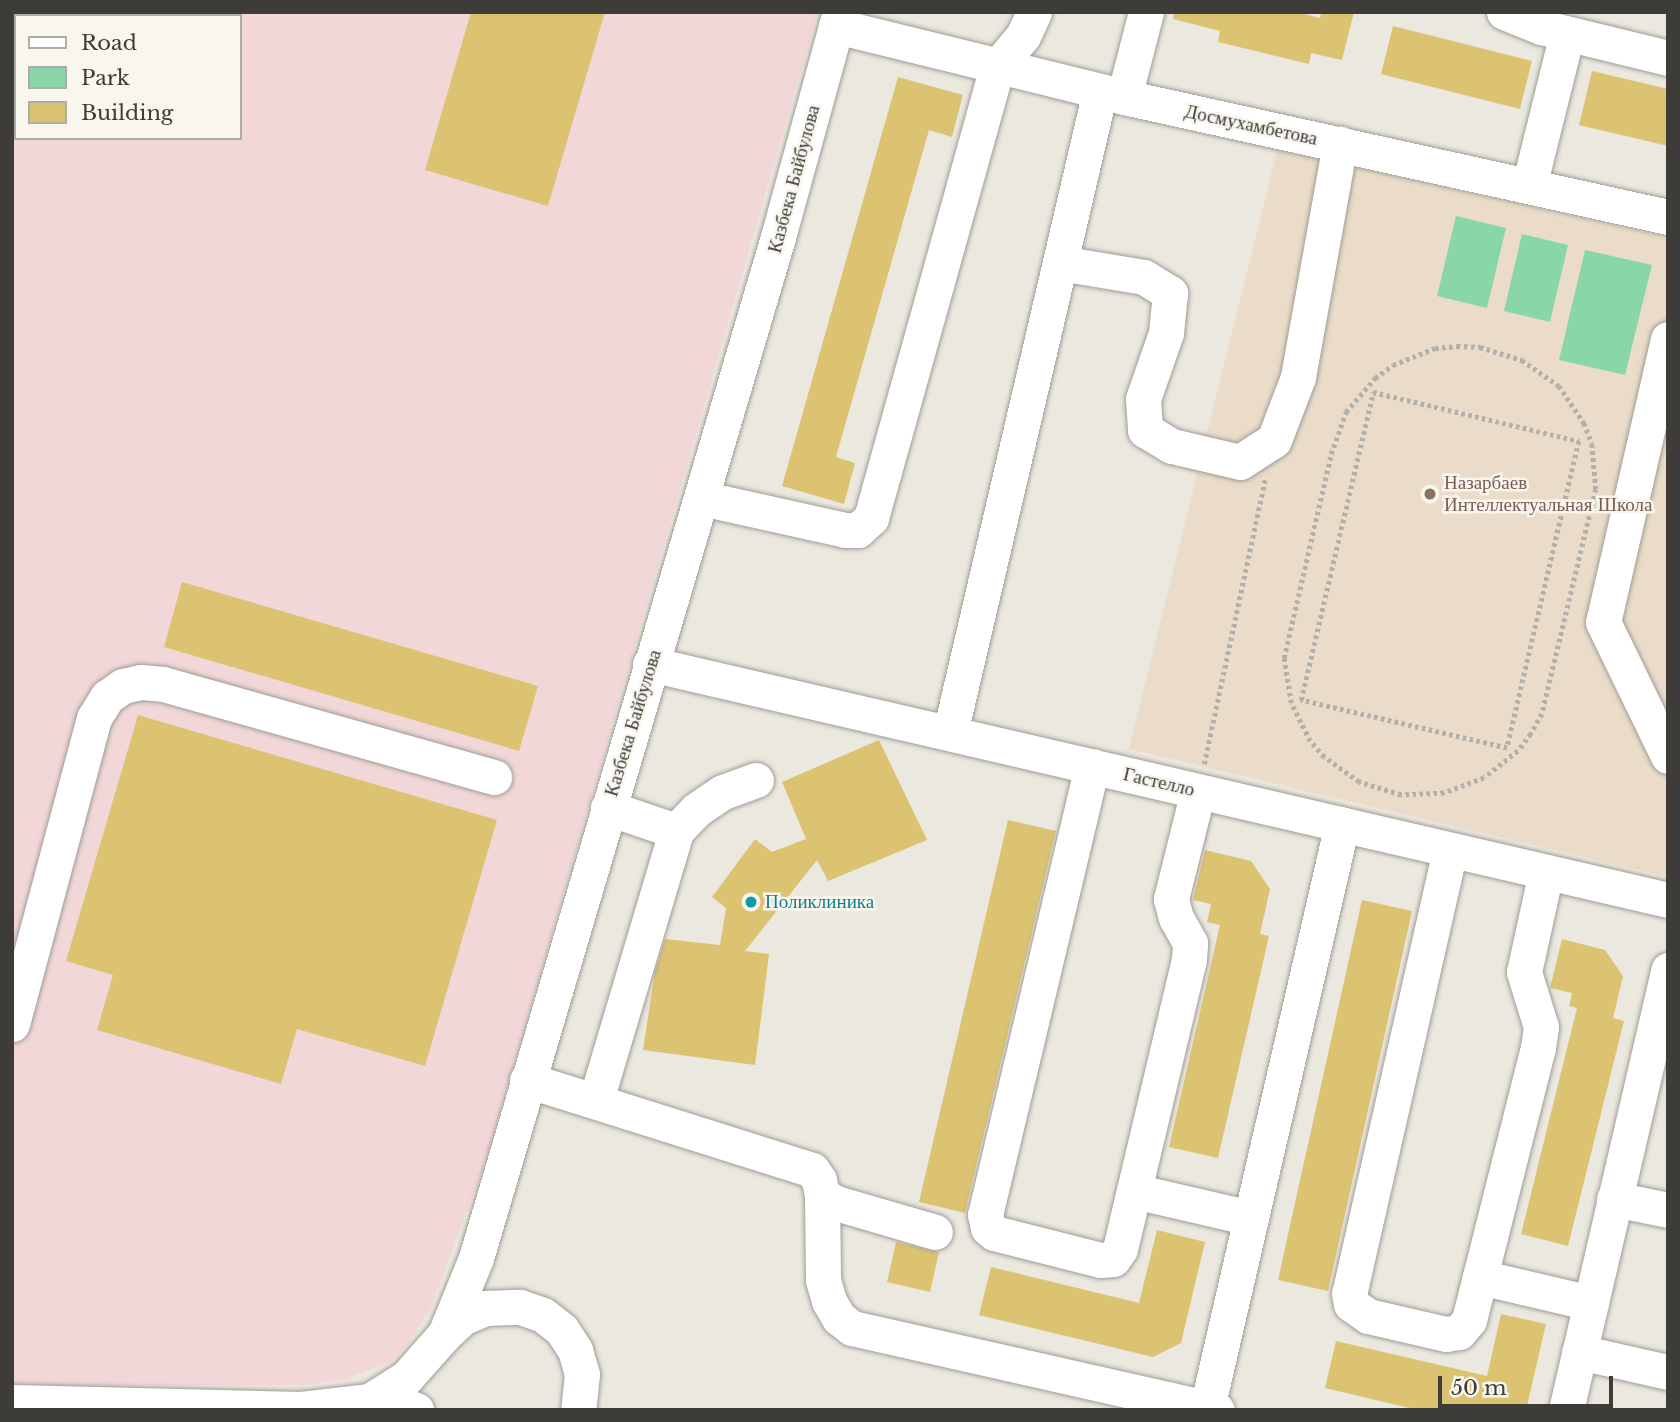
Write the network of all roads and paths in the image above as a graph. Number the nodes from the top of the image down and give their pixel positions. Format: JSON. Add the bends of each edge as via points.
{"nodes":[{"id":1,"x":1034,"y":12,"type":"edge"},
{"id":2,"x":1146,"y":12,"type":"edge"},
{"id":3,"x":1504,"y":12,"type":"edge"},
{"id":4,"x":838,"y":19,"type":"edge"},
{"id":5,"x":1567,"y":34,"type":"junction"},
{"id":6,"x":1668,"y":58,"type":"edge"},
{"id":7,"x":997,"y":67,"type":"junction"},
{"id":8,"x":1112,"y":94,"type":"junction"},
{"id":9,"x":1340,"y":144,"type":"junction"},
{"id":10,"x":1529,"y":186,"type":"junction"},
{"id":11,"x":1668,"y":217,"type":"edge"},
{"id":12,"x":1060,"y":263,"type":"junction"},
{"id":13,"x":1668,"y":339,"type":"edge"},
{"id":14,"x":1274,"y":440,"type":"junction"},
{"id":15,"x":701,"y":498,"type":"junction"},
{"id":16,"x":1593,"y":511,"type":"joint"},
{"id":17,"x":650,"y":664,"type":"junction"},
{"id":18,"x":950,"y":733,"type":"junction"},
{"id":19,"x":1507,"y":748,"type":"joint"},
{"id":20,"x":1668,"y":756,"type":"edge"},
{"id":21,"x":1092,"y":766,"type":"junction"},
{"id":22,"x":494,"y":776,"type":"dead end"},
{"id":23,"x":756,"y":780,"type":"dead end"},
{"id":24,"x":1198,"y":791,"type":"junction"},
{"id":25,"x":608,"y":808,"type":"junction"},
{"id":26,"x":1342,"y":824,"type":"junction"},
{"id":27,"x":676,"y":831,"type":"junction"},
{"id":28,"x":1450,"y":850,"type":"junction"},
{"id":29,"x":1546,"y":872,"type":"junction"},
{"id":30,"x":1668,"y":900,"type":"edge"},
{"id":31,"x":1668,"y":970,"type":"edge"},
{"id":32,"x":12,"y":1024,"type":"edge"},
{"id":33,"x":527,"y":1080,"type":"junction"},
{"id":34,"x":596,"y":1100,"type":"junction"},
{"id":35,"x":1134,"y":1191,"type":"junction"},
{"id":36,"x":822,"y":1195,"type":"junction"},
{"id":37,"x":1614,"y":1199,"type":"junction"},
{"id":38,"x":1668,"y":1210,"type":"edge"},
{"id":39,"x":1251,"y":1218,"type":"junction"},
{"id":40,"x":936,"y":1232,"type":"dead end"},
{"id":41,"x":479,"y":1245,"type":"junction"},
{"id":42,"x":1480,"y":1277,"type":"junction"},
{"id":43,"x":1591,"y":1303,"type":"junction"},
{"id":44,"x":532,"y":1310,"type":"junction"},
{"id":45,"x":445,"y":1334,"type":"junction"},
{"id":46,"x":1579,"y":1352,"type":"junction"},
{"id":47,"x":579,"y":1361,"type":"junction"},
{"id":48,"x":1668,"y":1371,"type":"edge"},
{"id":49,"x":371,"y":1400,"type":"junction"},
{"id":50,"x":12,"y":1402,"type":"edge"},
{"id":51,"x":1212,"y":1409,"type":"edge"},
{"id":52,"x":416,"y":1410,"type":"edge"},
{"id":53,"x":432,"y":1410,"type":"edge"},
{"id":54,"x":578,"y":1410,"type":"edge"},
{"id":55,"x":598,"y":1410,"type":"edge"},
{"id":56,"x":1566,"y":1410,"type":"edge"}],
"edges":[{"from":1,"to":7,"type":"street","via":[[1023,36]]},
{"from":2,"to":8,"type":"street"},
{"from":3,"to":5,"type":"street"},
{"from":4,"to":7,"type":"street","name":"Досмухамбетова"},
{"from":4,"to":15,"type":"street","name":"Казбека Байбулова"},
{"from":5,"to":6,"type":"street"},
{"from":5,"to":10,"type":"street"},
{"from":7,"to":8,"type":"street","name":"Досмухамбетова"},
{"from":7,"to":15,"type":"street","via":[[871,518],[858,530],[845,530]]},
{"from":8,"to":9,"type":"street","name":"Досмухамбетова"},
{"from":8,"to":12,"type":"street"},
{"from":9,"to":10,"type":"street","name":"Досмухамбетова"},
{"from":9,"to":14,"type":"street","via":[[1298,377]]},
{"from":10,"to":11,"type":"street","name":"Досмухамбетова"},
{"from":12,"to":14,"type":"street","via":[[1144,276],[1170,293],[1166,333],[1143,399],[1145,430],[1172,446],[1240,462]]},
{"from":12,"to":18,"type":"street"},
{"from":13,"to":20,"type":"street","via":[[1603,621]]},
{"from":14,"to":24,"type":"path"},
{"from":15,"to":17,"type":"street","name":"Казбека Байбулова"},
{"from":16,"to":16,"type":"path","via":[[1596,466],[1584,423],[1559,386],[1532,365],[1502,351],[1457,346],[1413,355],[1375,378],[1346,412],[1337,433],[1284,658],[1285,681],[1298,723],[1324,758],[1359,782],[1401,795],[1422,796],[1465,788],[1502,766],[1518,751],[1542,714]]},
{"from":17,"to":18,"type":"street","name":"Гастелло"},
{"from":17,"to":25,"type":"street","name":"Казбека Байбулова"},
{"from":18,"to":21,"type":"street","name":"Гастелло"},
{"from":19,"to":19,"type":"path","via":[[1579,441],[1373,392],[1301,699]]},
{"from":21,"to":24,"type":"street","name":"Гастелло"},
{"from":21,"to":35,"type":"street","via":[[986,1222],[1001,1235],[1108,1261],[1120,1249]]},
{"from":22,"to":32,"type":"street","via":[[163,684],[123,686],[107,697],[94,718]]},
{"from":23,"to":27,"type":"street","via":[[723,792]]},
{"from":24,"to":26,"type":"street","name":"Гастелло"},
{"from":24,"to":35,"type":"street","via":[[1171,899],[1190,952]]},
{"from":25,"to":27,"type":"street"},
{"from":25,"to":33,"type":"street","name":"Казбека Байбулова"},
{"from":26,"to":28,"type":"street","name":"Гастелло"},
{"from":26,"to":39,"type":"street"},
{"from":27,"to":34,"type":"street"},
{"from":28,"to":29,"type":"street","name":"Гастелло"},
{"from":28,"to":42,"type":"street","via":[[1349,1293],[1351,1304],[1368,1316],[1454,1334],[1469,1320]]},
{"from":29,"to":30,"type":"street","name":"Гастелло"},
{"from":29,"to":42,"type":"street","via":[[1524,972],[1541,1038]]},
{"from":31,"to":37,"type":"street"},
{"from":33,"to":34,"type":"street"},
{"from":33,"to":41,"type":"street","name":"Казбека Байбулова"},
{"from":34,"to":36,"type":"street","via":[[812,1170],[820,1180]]},
{"from":35,"to":39,"type":"street"},
{"from":36,"to":40,"type":"street"},
{"from":36,"to":51,"type":"street","via":[[823,1280],[834,1310],[852,1328]]},
{"from":37,"to":38,"type":"street"},
{"from":37,"to":43,"type":"street"},
{"from":39,"to":51,"type":"street"},
{"from":41,"to":44,"type":"street","via":[[485,1270],[494,1283]]},
{"from":41,"to":45,"type":"street","name":"Казбека Байбулова"},
{"from":42,"to":43,"type":"street"},
{"from":43,"to":46,"type":"street"},
{"from":44,"to":45,"type":"street","via":[[485,1308],[463,1318]]},
{"from":44,"to":47,"type":"street","via":[[562,1330]]},
{"from":45,"to":49,"type":"street","name":"Казбека Байбулова","via":[[406,1378]]},
{"from":45,"to":53,"type":"street","via":[[429,1367]]},
{"from":46,"to":48,"type":"street"},
{"from":46,"to":56,"type":"street"},
{"from":47,"to":54,"type":"street","via":[[582,1386]]},
{"from":47,"to":55,"type":"street"},
{"from":49,"to":50,"type":"street","via":[[301,1409]]},
{"from":49,"to":52,"type":"street"}]}
